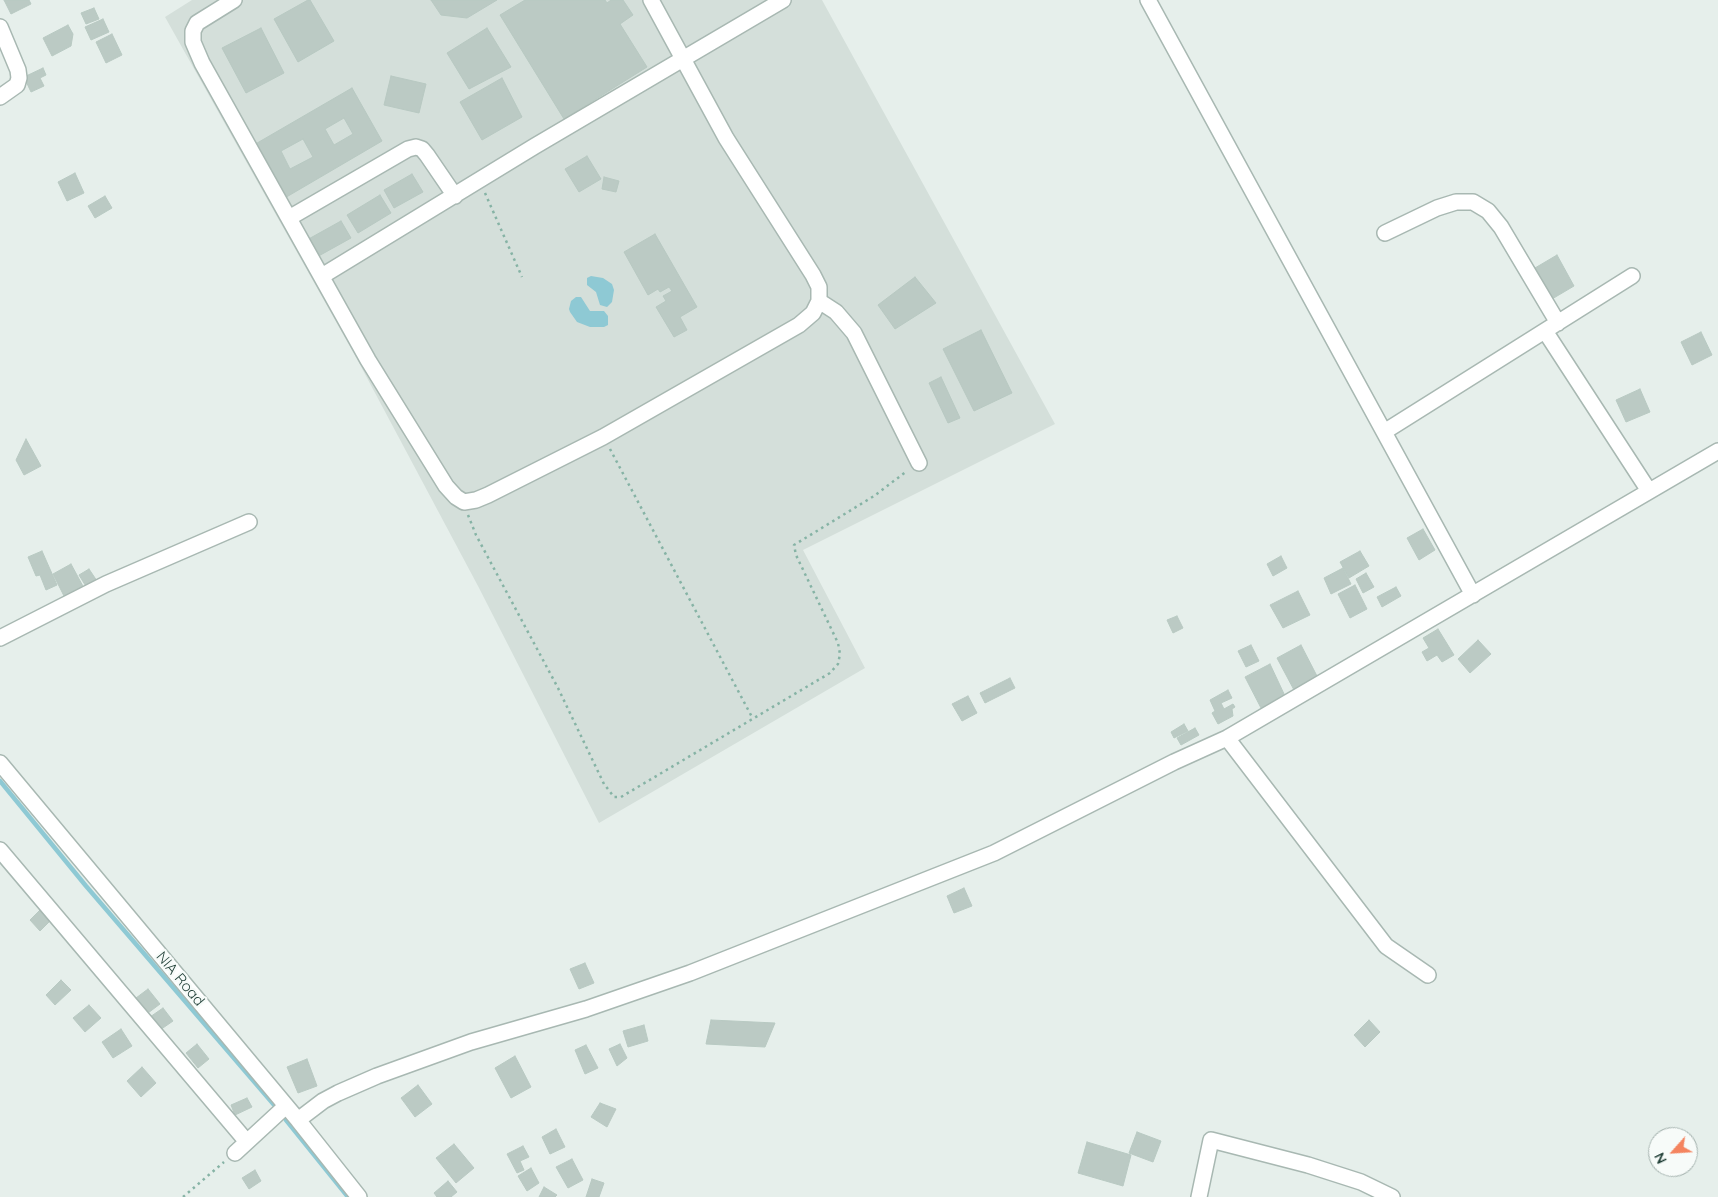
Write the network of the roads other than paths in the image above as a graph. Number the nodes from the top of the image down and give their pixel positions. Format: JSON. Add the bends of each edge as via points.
{"nodes":[{"id":1,"x":234,"y":0,"type":"edge"},
{"id":2,"x":651,"y":0,"type":"edge"},
{"id":3,"x":783,"y":0,"type":"edge"},
{"id":4,"x":1148,"y":0,"type":"edge"},
{"id":5,"x":0,"y":27,"type":"edge"},
{"id":6,"x":683,"y":58,"type":"junction"},
{"id":7,"x":0,"y":97,"type":"edge"},
{"id":8,"x":454,"y":196,"type":"junction"},
{"id":9,"x":289,"y":218,"type":"junction"},
{"id":10,"x":1385,"y":233,"type":"dead end"},
{"id":11,"x":322,"y":276,"type":"junction"},
{"id":12,"x":1632,"y":276,"type":"dead end"},
{"id":13,"x":819,"y":301,"type":"junction"},
{"id":14,"x":1558,"y":323,"type":"junction"},
{"id":15,"x":1545,"y":331,"type":"junction"},
{"id":16,"x":1384,"y":432,"type":"junction"},
{"id":17,"x":1718,"y":451,"type":"edge"},
{"id":18,"x":919,"y":463,"type":"road end"},
{"id":19,"x":1649,"y":491,"type":"junction"},
{"id":20,"x":250,"y":522,"type":"dead end"},
{"id":21,"x":1472,"y":594,"type":"junction"},
{"id":22,"x":0,"y":638,"type":"edge"},
{"id":23,"x":1226,"y":738,"type":"junction"},
{"id":24,"x":0,"y":763,"type":"edge"},
{"id":25,"x":0,"y":850,"type":"edge"},
{"id":26,"x":1428,"y":975,"type":"dead end"},
{"id":27,"x":286,"y":1106,"type":"junction"},
{"id":28,"x":298,"y":1120,"type":"junction"},
{"id":29,"x":247,"y":1142,"type":"junction"},
{"id":30,"x":234,"y":1153,"type":"road end"},
{"id":31,"x":359,"y":1197,"type":"edge"},
{"id":32,"x":1198,"y":1197,"type":"edge"},
{"id":33,"x":1392,"y":1197,"type":"edge"}],
"edges":[{"from":1,"to":9,"type":"street","via":[[197,23],[193,42]]},
{"from":2,"to":6,"type":"street"},
{"from":3,"to":6,"type":"street"},
{"from":4,"to":16,"type":"street"},
{"from":5,"to":7,"type":"street","via":[[20,78],[17,85]]},
{"from":6,"to":8,"type":"street"},
{"from":6,"to":13,"type":"street","via":[[726,138],[813,275],[819,287]]},
{"from":8,"to":9,"type":"street","via":[[427,154],[416,147]]},
{"from":8,"to":11,"type":"street"},
{"from":9,"to":11,"type":"street"},
{"from":10,"to":14,"type":"street","via":[[1437,208],[1456,202],[1473,202],[1488,211],[1501,227]]},
{"from":11,"to":13,"type":"street","via":[[368,360],[446,486],[464,502],[488,495],[603,437],[799,325],[814,313]]},
{"from":12,"to":14,"type":"street"},
{"from":13,"to":18,"type":"street","via":[[836,312],[854,333]]},
{"from":14,"to":15,"type":"street"},
{"from":15,"to":16,"type":"street"},
{"from":15,"to":19,"type":"street"},
{"from":16,"to":21,"type":"street"},
{"from":17,"to":19,"type":"street"},
{"from":19,"to":21,"type":"street"},
{"from":20,"to":22,"type":"street","via":[[106,584]]},
{"from":21,"to":23,"type":"street"},
{"from":23,"to":26,"type":"street","via":[[1386,946]]},
{"from":23,"to":28,"type":"street","via":[[994,854],[690,973],[560,1017],[471,1042],[377,1076],[323,1101]]},
{"from":24,"to":27,"type":"street","name":"NIA Road"},
{"from":25,"to":29,"type":"street"},
{"from":27,"to":28,"type":"street","name":"NIA Road"},
{"from":27,"to":29,"type":"street"},
{"from":28,"to":31,"type":"street","name":"NIA Road"},
{"from":29,"to":30,"type":"street"},
{"from":32,"to":33,"type":"street","via":[[1210,1140],[1308,1165],[1361,1182]]}]}
